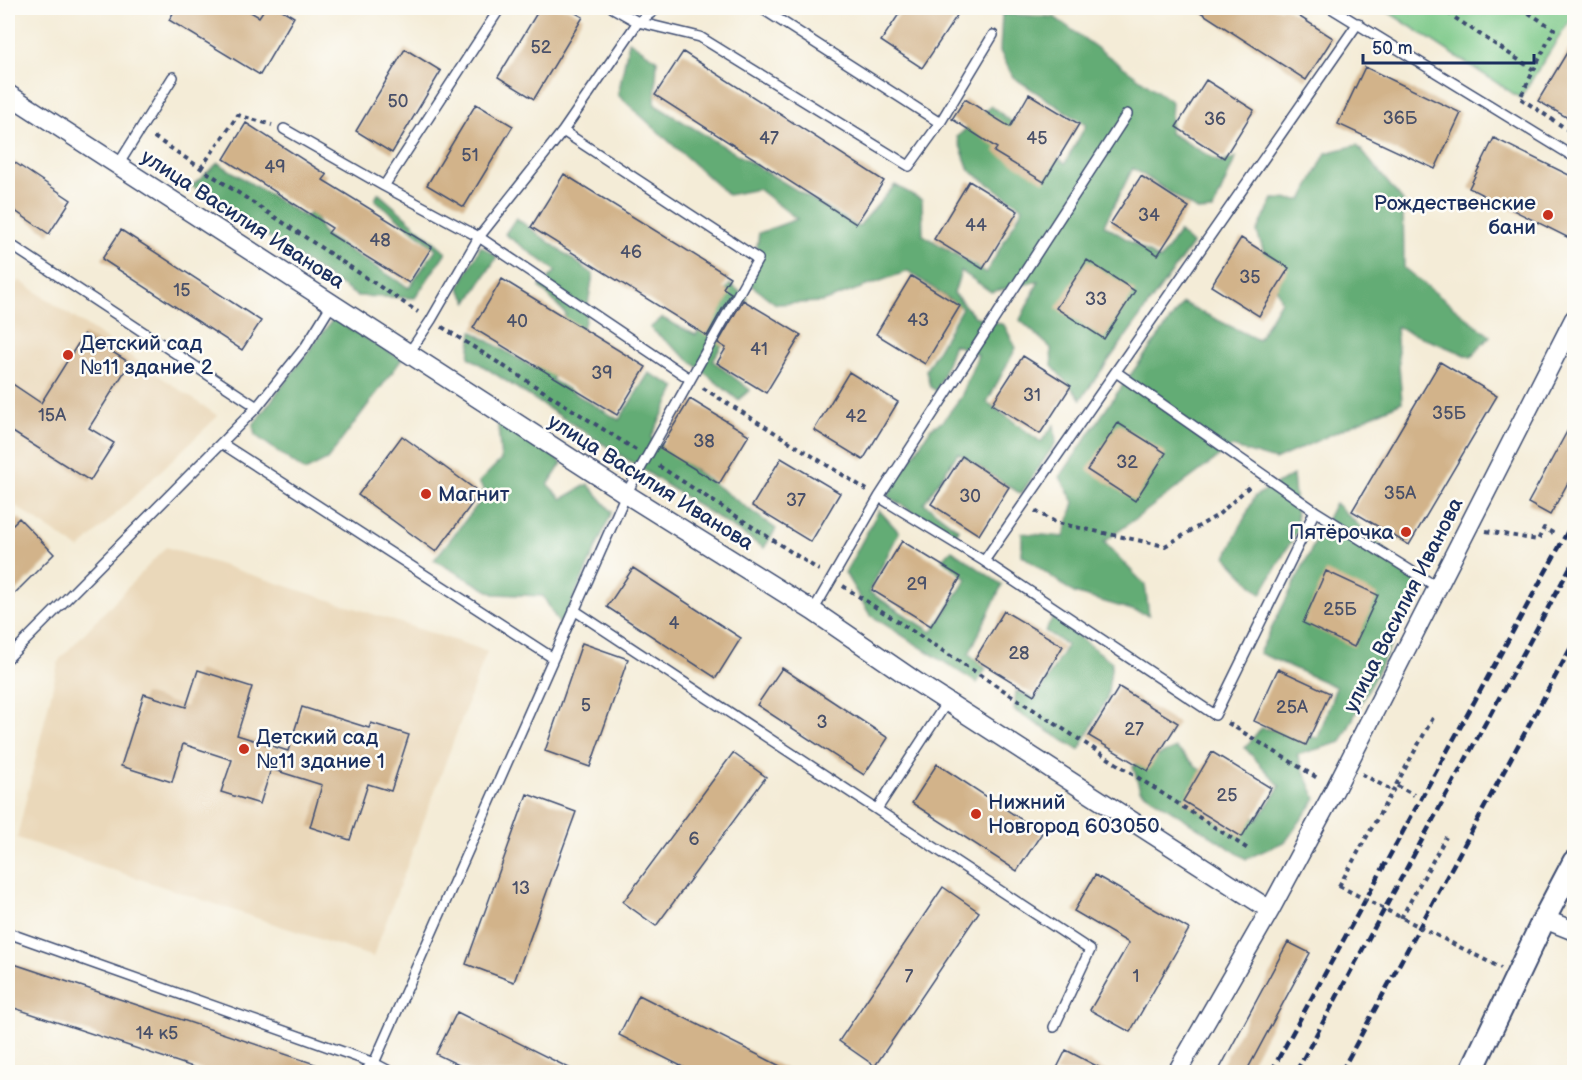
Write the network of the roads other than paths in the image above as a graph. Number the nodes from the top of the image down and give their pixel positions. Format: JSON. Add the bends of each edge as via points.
{"nodes":[{"id":1,"x":500,"y":8,"type":"edge"},
{"id":2,"x":613,"y":8,"type":"edge"},
{"id":3,"x":658,"y":8,"type":"edge"},
{"id":4,"x":761,"y":8,"type":"edge"},
{"id":5,"x":1331,"y":8,"type":"edge"},
{"id":6,"x":638,"y":22,"type":"junction"},
{"id":7,"x":1358,"y":23,"type":"junction"},
{"id":8,"x":993,"y":35,"type":"dead end"},
{"id":9,"x":173,"y":77,"type":"dead end"},
{"id":10,"x":8,"y":94,"type":"edge"},
{"id":11,"x":1127,"y":114,"type":"dead end"},
{"id":12,"x":939,"y":123,"type":"junction"},
{"id":13,"x":284,"y":129,"type":"road end"},
{"id":14,"x":563,"y":131,"type":"junction"},
{"id":15,"x":1575,"y":157,"type":"edge"},
{"id":16,"x":118,"y":165,"type":"junction"},
{"id":17,"x":384,"y":186,"type":"junction"},
{"id":18,"x":479,"y":237,"type":"junction"},
{"id":19,"x":8,"y":243,"type":"edge"},
{"id":20,"x":333,"y":304,"type":"junction"},
{"id":21,"x":1575,"y":319,"type":"edge"},
{"id":22,"x":409,"y":353,"type":"junction"},
{"id":23,"x":1116,"y":372,"type":"junction"},
{"id":24,"x":690,"y":379,"type":"junction"},
{"id":25,"x":257,"y":407,"type":"junction"},
{"id":26,"x":221,"y":443,"type":"junction"},
{"id":27,"x":626,"y":494,"type":"junction"},
{"id":28,"x":879,"y":497,"type":"junction"},
{"id":29,"x":1315,"y":511,"type":"junction"},
{"id":30,"x":984,"y":561,"type":"junction"},
{"id":31,"x":1437,"y":587,"type":"junction"},
{"id":32,"x":574,"y":610,"type":"junction"},
{"id":33,"x":813,"y":611,"type":"junction"},
{"id":34,"x":8,"y":658,"type":"edge"},
{"id":35,"x":553,"y":658,"type":"junction"},
{"id":36,"x":947,"y":702,"type":"junction"},
{"id":37,"x":877,"y":809,"type":"junction"},
{"id":38,"x":1575,"y":862,"type":"edge"},
{"id":39,"x":1270,"y":910,"type":"junction"},
{"id":40,"x":1544,"y":919,"type":"junction"},
{"id":41,"x":1575,"y":932,"type":"edge"},
{"id":42,"x":8,"y":933,"type":"edge"},
{"id":43,"x":1054,"y":1027,"type":"dead end"},
{"id":44,"x":374,"y":1064,"type":"junction"},
{"id":45,"x":364,"y":1072,"type":"edge"},
{"id":46,"x":391,"y":1072,"type":"edge"},
{"id":47,"x":1177,"y":1072,"type":"edge"},
{"id":48,"x":1471,"y":1072,"type":"edge"}],
"edges":[{"from":1,"to":17,"type":"lane"},
{"from":2,"to":6,"type":"lane"},
{"from":3,"to":6,"type":"lane"},
{"from":4,"to":12,"type":"lane"},
{"from":5,"to":7,"type":"lane"},
{"from":6,"to":12,"type":"lane","via":[[700,37],[909,166]]},
{"from":6,"to":14,"type":"lane"},
{"from":7,"to":15,"type":"lane"},
{"from":7,"to":23,"type":"lane"},
{"from":8,"to":12,"type":"lane"},
{"from":9,"to":16,"type":"lane"},
{"from":10,"to":16,"type":"street","name":"улица Василия Иванова"},
{"from":11,"to":28,"type":"lane"},
{"from":13,"to":17,"type":"lane"},
{"from":14,"to":18,"type":"lane"},
{"from":14,"to":24,"type":"lane","via":[[758,259]]},
{"from":16,"to":20,"type":"street","name":"улица Василия Иванова"},
{"from":17,"to":18,"type":"lane"},
{"from":18,"to":22,"type":"lane"},
{"from":18,"to":24,"type":"lane"},
{"from":19,"to":25,"type":"lane"},
{"from":20,"to":22,"type":"street","name":"улица Василия Иванова"},
{"from":20,"to":25,"type":"lane","via":[[306,346]]},
{"from":21,"to":31,"type":"street","name":"улица Василия Иванова"},
{"from":22,"to":27,"type":"street","name":"улица Василия Иванова"},
{"from":23,"to":29,"type":"lane"},
{"from":23,"to":30,"type":"lane"},
{"from":24,"to":27,"type":"lane"},
{"from":25,"to":26,"type":"lane"},
{"from":26,"to":34,"type":"lane"},
{"from":26,"to":35,"type":"lane"},
{"from":27,"to":32,"type":"lane"},
{"from":27,"to":33,"type":"street","name":"улица Василия Иванова"},
{"from":28,"to":30,"type":"lane"},
{"from":28,"to":33,"type":"lane"},
{"from":29,"to":30,"type":"lane","via":[[1215,715]]},
{"from":29,"to":31,"type":"lane"},
{"from":31,"to":39,"type":"street","name":"улица Василия Иванова"},
{"from":32,"to":35,"type":"lane"},
{"from":32,"to":37,"type":"lane"},
{"from":33,"to":36,"type":"street","name":"улица Василия Иванова"},
{"from":35,"to":44,"type":"lane"},
{"from":36,"to":37,"type":"lane"},
{"from":36,"to":39,"type":"street","name":"улица Василия Иванова"},
{"from":37,"to":43,"type":"lane","via":[[1090,950]]},
{"from":38,"to":40,"type":"street"},
{"from":39,"to":47,"type":"street","name":"улица Василия Иванова"},
{"from":40,"to":41,"type":"street"},
{"from":40,"to":48,"type":"street"},
{"from":42,"to":44,"type":"lane"},
{"from":44,"to":45,"type":"lane"},
{"from":44,"to":46,"type":"lane"}]}
